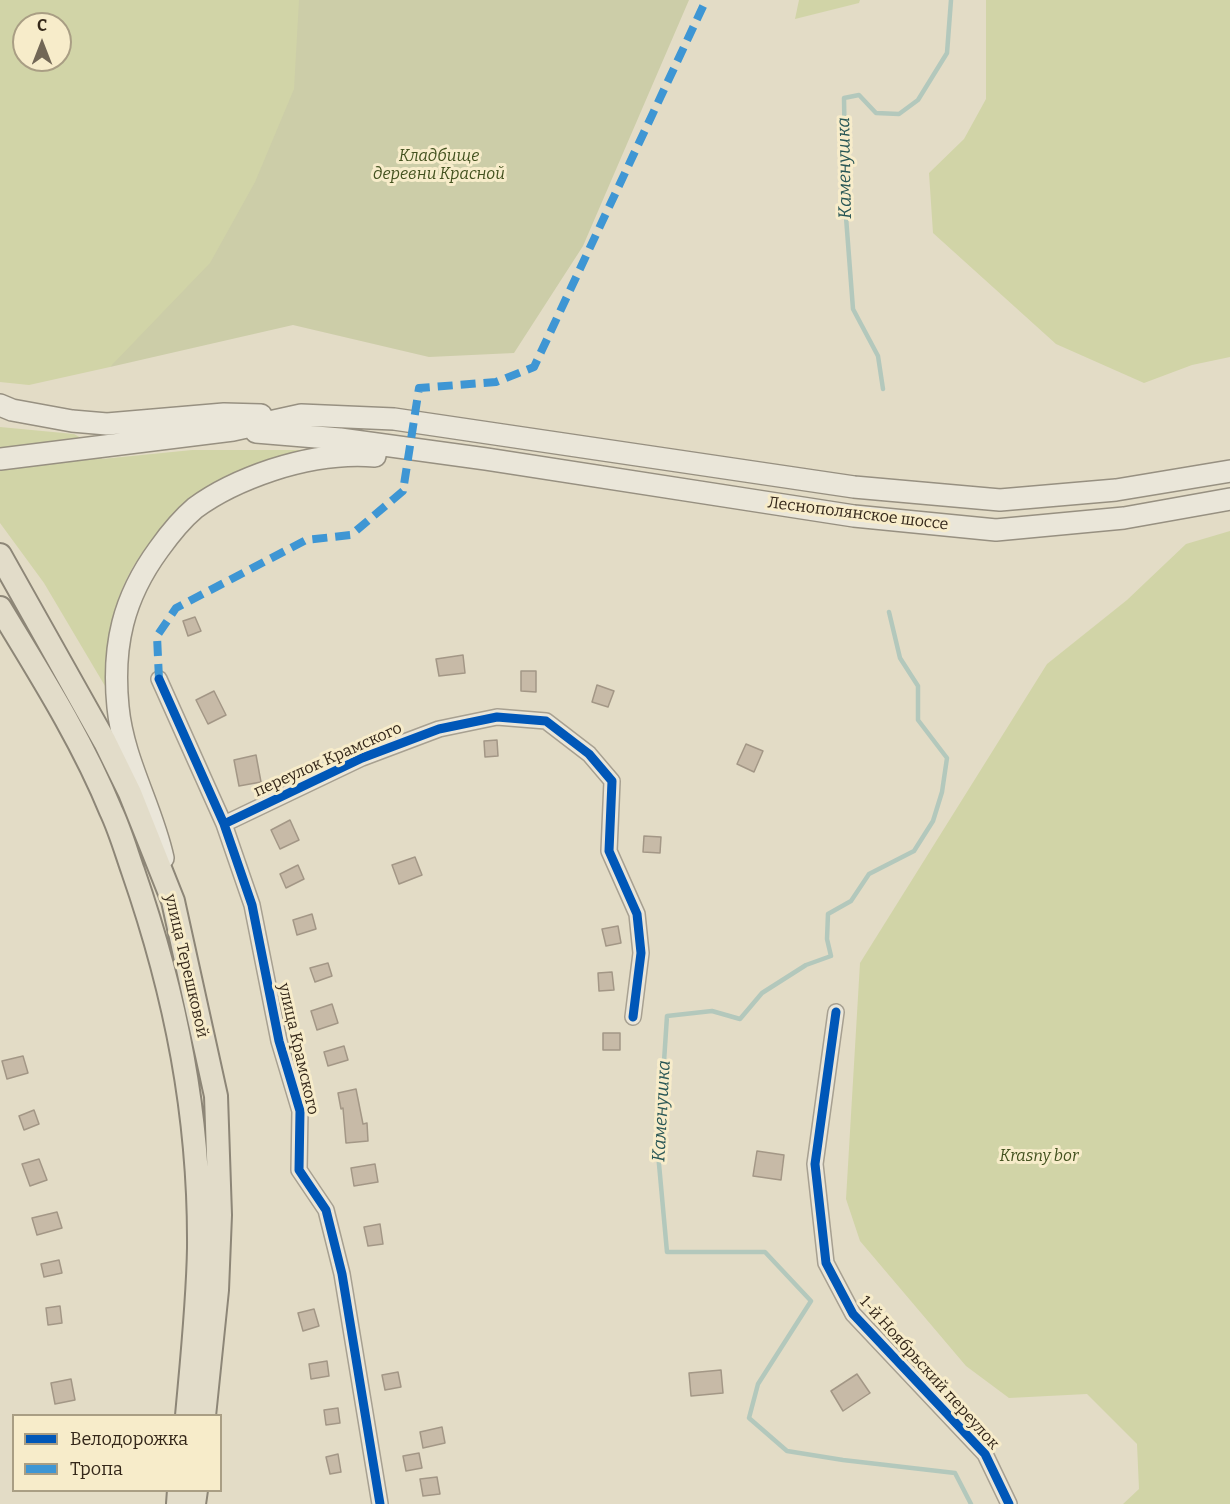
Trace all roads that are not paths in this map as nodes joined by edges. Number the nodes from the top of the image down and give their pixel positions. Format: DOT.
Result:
graph roads {
  1 [pos="0,405"];
  2 [pos="301,415"];
  3 [pos="233,430"];
  4 [pos="0,459"];
  5 [pos="486,459"];
  6 [pos="1230,471"];
  7 [pos="1230,499"];
  8 [pos="0,555"];
  9 [pos="0,608"];
  10 [pos="159,679"];
  11 [pos="224,824"];
  12 [pos="173,901"];
  13 [pos="836,1012"];
  14 [pos="633,1017"];
  15 [pos="187,1414"];
  16 [pos="204,1414"];
  17 [pos="380,1504"];
  18 [pos="1009,1504"];
  1 -- 2 [label="main road"];
  2 -- 3 [label="main road"];
  2 -- 6 [label="main road, Леснополянское шоссе"];
  3 -- 4 [label="main road"];
  3 -- 5 [label="main road"];
  5 -- 7 [label="main road, Леснополянское шоссе"];
  5 -- 12 [label="main road"];
  8 -- 12 [label="main road, улица Терешковой"];
  9 -- 15 [label="main road, улица Терешковой"];
  10 -- 11 [label="street, улица Крамского"];
  11 -- 14 [label="street, переулок Крамского"];
  11 -- 17 [label="street, улица Крамского"];
  12 -- 16 [label="main road, улица Терешковой"];
  13 -- 18 [label="street, 1-й Ноябрьский переулок"];
}
